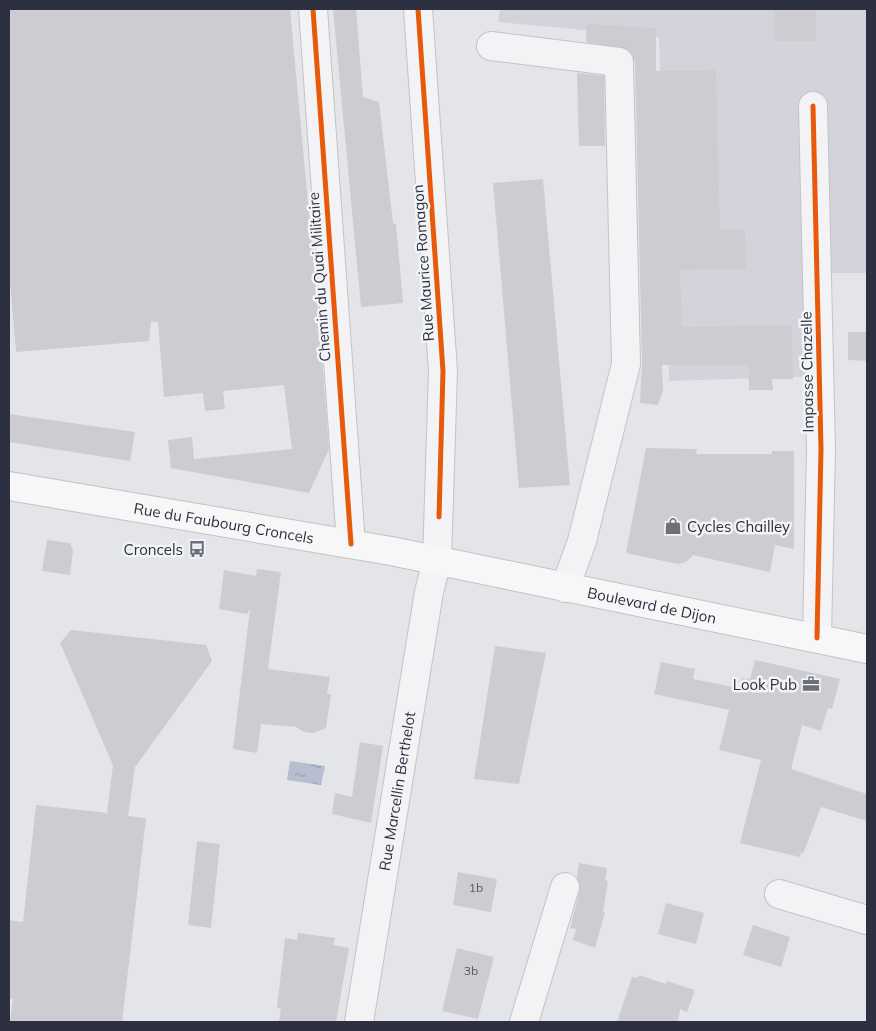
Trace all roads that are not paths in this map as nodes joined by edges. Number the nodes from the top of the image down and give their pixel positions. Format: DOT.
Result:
graph roads {
  1 [pos="313,9"];
  2 [pos="418,9"];
  3 [pos="492,46"];
  4 [pos="813,106"];
  5 [pos="9,486"];
  6 [pos="350,544"];
  7 [pos="437,561"];
  8 [pos="565,588"];
  9 [pos="817,638"];
  10 [pos="867,649"];
  11 [pos="565,888"];
  12 [pos="779,894"];
  13 [pos="867,920"];
  14 [pos="359,1022"];
  15 [pos="524,1022"];
  1 -- 6 [label="street, Chemin du Quai Militaire"];
  2 -- 7 [label="street, Rue Maurice Romagon"];
  3 -- 8 [label="street"];
  4 -- 9 [label="street, Impasse Chazelle"];
  5 -- 6 [label="main road, Rue du Faubourg Croncels"];
  6 -- 7 [label="main road, Rue du Faubourg Croncels"];
  7 -- 8 [label="main road, Boulevard de Dijon"];
  7 -- 14 [label="street, Rue Marcellin Berthelot"];
  8 -- 9 [label="main road, Boulevard de Dijon"];
  9 -- 10 [label="main road, Boulevard de Dijon"];
  11 -- 15 [label="street"];
  12 -- 13 [label="street"];
}
